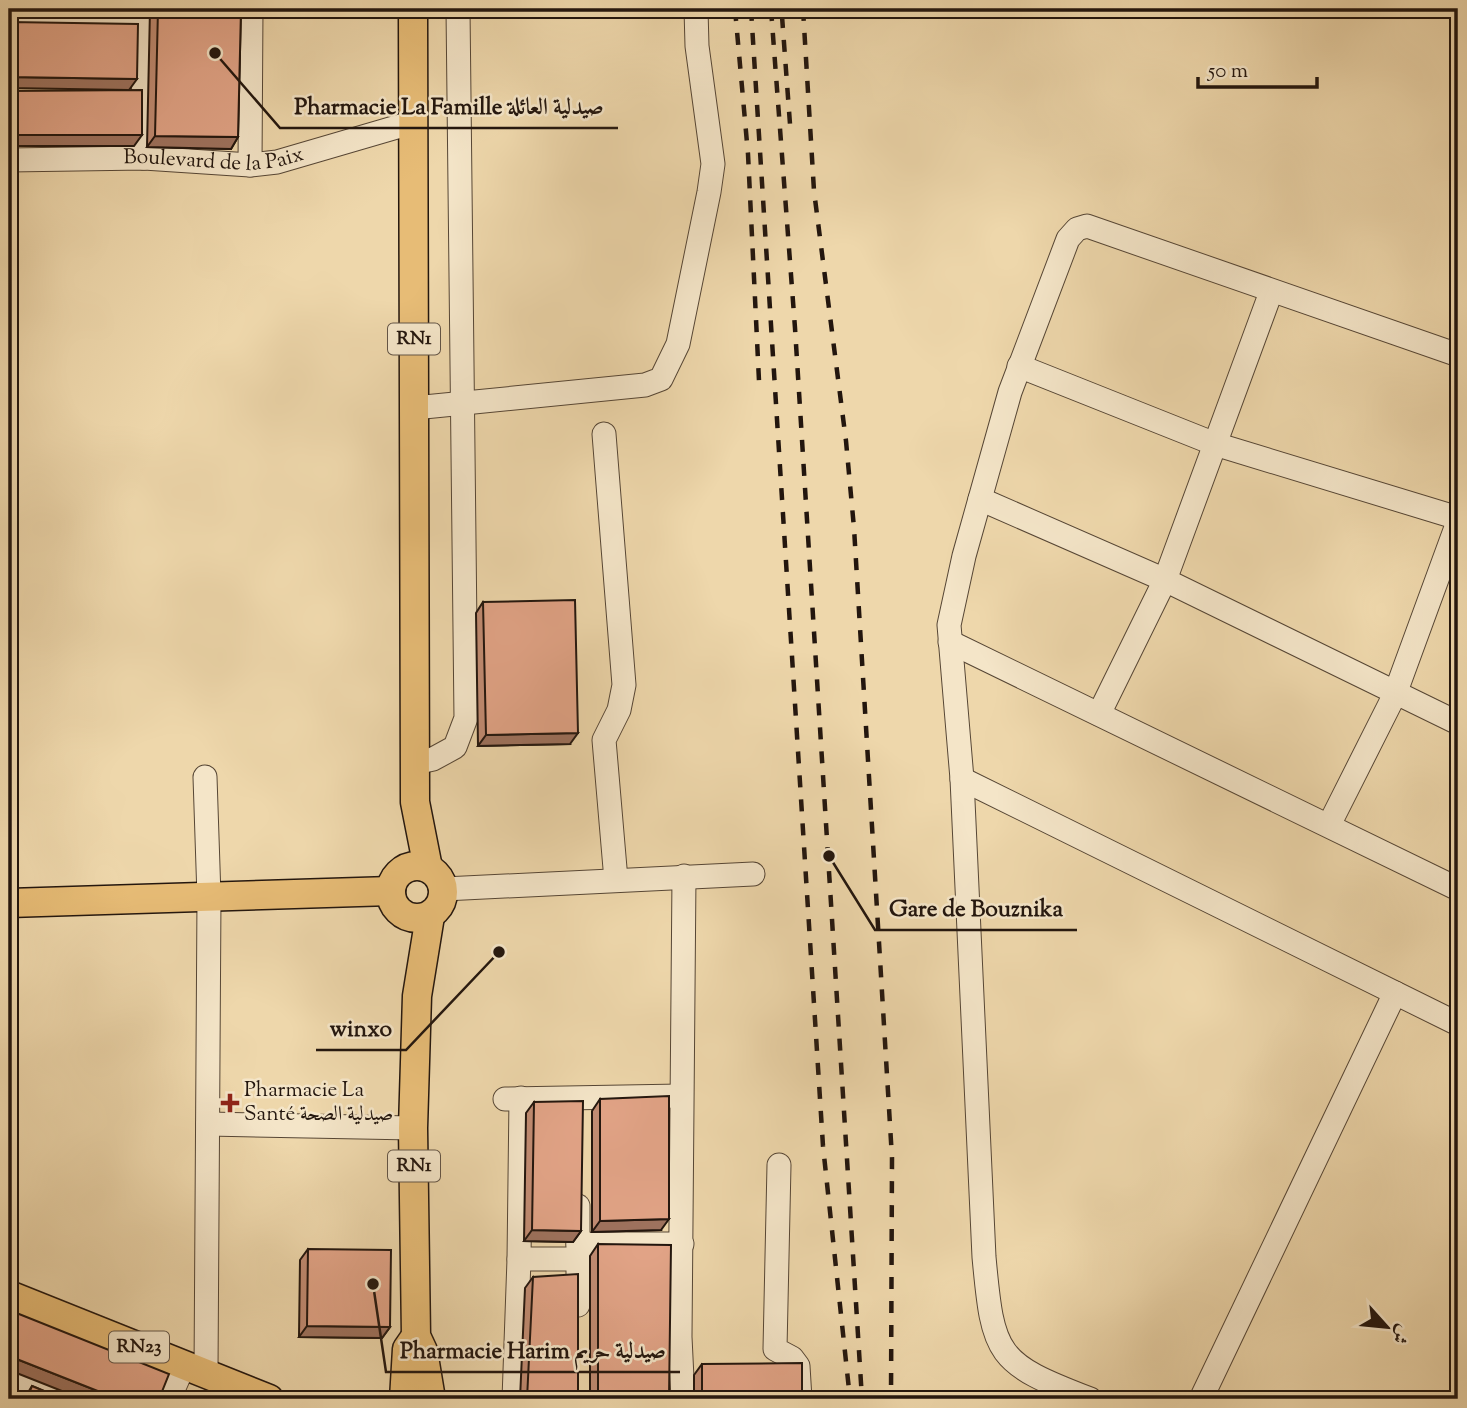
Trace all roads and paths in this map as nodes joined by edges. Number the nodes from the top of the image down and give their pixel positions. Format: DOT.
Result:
graph roads {
  1 [pos="251,9"];
  2 [pos="413,9"];
  3 [pos="458,9"];
  4 [pos="696,9"];
  5 [pos="74,14"];
  6 [pos="143,15"];
  7 [pos="9,21"];
  8 [pos="116,96"];
  9 [pos="143,97"];
  10 [pos="414,121"];
  11 [pos="144,158"];
  12 [pos="9,160"];
  13 [pos="250,164"];
  14 [pos="1271,292"];
  15 [pos="1458,355"];
  16 [pos="1019,366"];
  17 [pos="461,403"];
  18 [pos="414,408"];
  19 [pos="604,434"];
  20 [pos="1215,443"];
  21 [pos="979,499"];
  22 [pos="1458,520"];
  23 [pos="1165,580"];
  24 [pos="950,642"];
  25 [pos="1395,694"];
  26 [pos="1099,714"];
  27 [pos="1458,723"];
  28 [pos="415,763"];
  29 [pos="205,778"];
  30 [pos="962,779"];
  31 [pos="1329,825"];
  32 [pos="753,874"];
  33 [pos="684,876"];
  34 [pos="616,880"];
  35 [pos="1458,889"];
  36 [pos="416,892"];
  37 [pos="209,897"];
  38 [pos="9,903"];
  39 [pos="1395,993"];
  40 [pos="1458,1024"];
  41 [pos="681,1096"];
  42 [pos="578,1097"];
  43 [pos="208,1124"];
  44 [pos="578,1124"];
  45 [pos="413,1128"];
  46 [pos="779,1165"];
  47 [pos="578,1178"];
  48 [pos="682,1244"];
  49 [pos="578,1252"];
  50 [pos="519,1259"];
  51 [pos="9,1295"];
  52 [pos="577,1329"];
  53 [pos="416,1336"];
  54 [pos="796,1362"];
  55 [pos="758,1364"];
  56 [pos="707,1367"];
  57 [pos="195,1368"];
  58 [pos="682,1369"];
  59 [pos="13,1387"];
  60 [pos="262,1398"];
  61 [pos="62,1399"];
  62 [pos="169,1399"];
  63 [pos="404,1399"];
  64 [pos="431,1399"];
  65 [pos="513,1399"];
  66 [pos="683,1399"];
  67 [pos="800,1399"];
  68 [pos="1090,1399"];
  69 [pos="1200,1399"];
  1 -- 13 [label="street"];
  2 -- 10 [label="main road, RN1"];
  3 -- 17 [label="street"];
  4 -- 17 [label="street"];
  5 -- 6 [label="street"];
  5 -- 7 [label="street"];
  6 -- 9 [label="street"];
  8 -- 9 [label="street"];
  9 -- 11 [label="street"];
  10 -- 13 [label="street, Boulevard de la Paix"];
  10 -- 18 [label="main road, RN1"];
  11 -- 12 [label="street, Boulevard de la Paix"];
  11 -- 13 [label="street, Boulevard de la Paix"];
  14 -- 15 [label="street"];
  14 -- 16 [label="street"];
  14 -- 20 [label="street"];
  16 -- 20 [label="street"];
  16 -- 21 [label="street"];
  17 -- 18 [label="street"];
  17 -- 28 [label="street"];
  18 -- 28 [label="main road, RN1"];
  19 -- 34 [label="street"];
  20 -- 22 [label="street"];
  20 -- 23 [label="street"];
  21 -- 23 [label="street"];
  21 -- 24 [label="street"];
  22 -- 25 [label="street"];
  23 -- 25 [label="street"];
  23 -- 26 [label="street"];
  24 -- 26 [label="street"];
  24 -- 30 [label="street"];
  25 -- 27 [label="street"];
  25 -- 31 [label="street"];
  26 -- 31 [label="street"];
  28 -- 36 [label="main road, RN1"];
  29 -- 37 [label="street"];
  30 -- 39 [label="street"];
  30 -- 68 [label="street"];
  31 -- 35 [label="street"];
  32 -- 33 [label="street"];
  33 -- 34 [label="street"];
  33 -- 41 [label="street"];
  34 -- 36 [label="street"];
  36 -- 37 [label="main road"];
  36 -- 45 [label="main road, RN1"];
  37 -- 38 [label="main road"];
  37 -- 43 [label="street"];
  39 -- 40 [label="street"];
  39 -- 69 [label="street"];
  41 -- 42 [label="street"];
  41 -- 48 [label="street"];
  42 -- 44 [label="street"];
  42 -- 50 [label="street"];
  43 -- 45 [label="street"];
  43 -- 57 [label="street"];
  45 -- 53 [label="main road, RN1"];
  46 -- 54 [label="street"];
  47 -- 49 [label="street"];
  48 -- 49 [label="street"];
  48 -- 58 [label="street"];
  49 -- 50 [label="street"];
  49 -- 52 [label="street"];
  50 -- 65 [label="street"];
  51 -- 57 [label="main road, RN23"];
  53 -- 63 [label="main road, RN1"];
  53 -- 64 [label="main road, RN1"];
  54 -- 55 [label="street"];
  54 -- 67 [label="street"];
  56 -- 58 [label="street"];
  57 -- 60 [label="main road, RN23"];
  57 -- 62 [label="street"];
  58 -- 66 [label="street"];
  59 -- 61 [label="street"];
}
